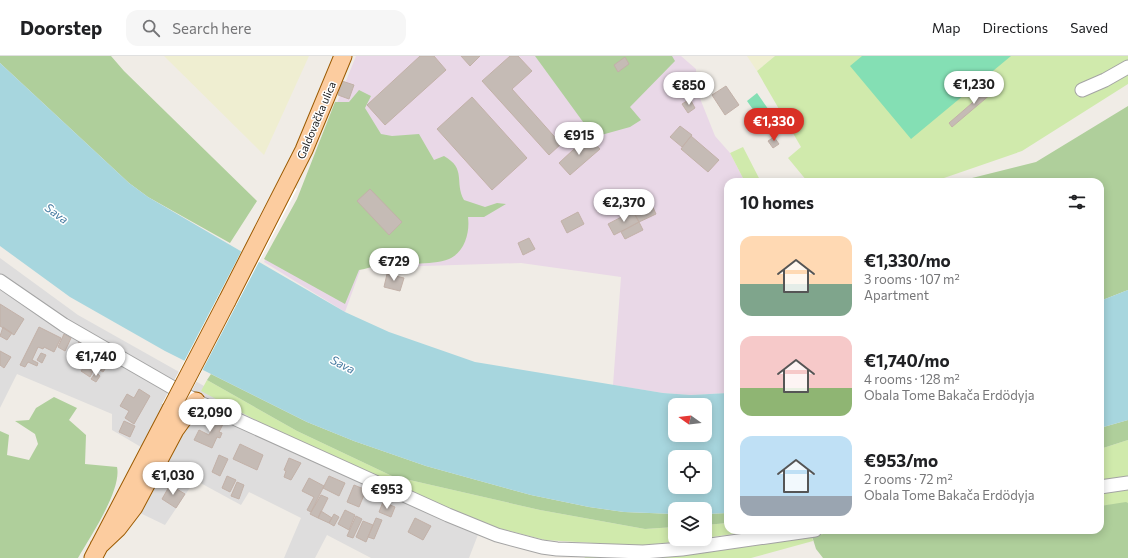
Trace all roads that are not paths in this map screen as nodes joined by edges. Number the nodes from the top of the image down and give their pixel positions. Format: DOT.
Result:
graph roads {
  1 [pos="342,56"];
  2 [pos="1128,67"];
  3 [pos="1082,90"];
  4 [pos="0,281"];
  5 [pos="196,401"];
  6 [pos="1128,483"];
  7 [pos="1104,486"];
  8 [pos="786,534"];
  9 [pos="96,552"];
  1 -- 9 [label="main road, Galdovačka ulica, bridge"];
  2 -- 3 [label="street"];
  4 -- 5 [label="street"];
  5 -- 8 [label="street"];
  5 -- 9 [label="main road"];
  6 -- 7 [label="street"];
}
